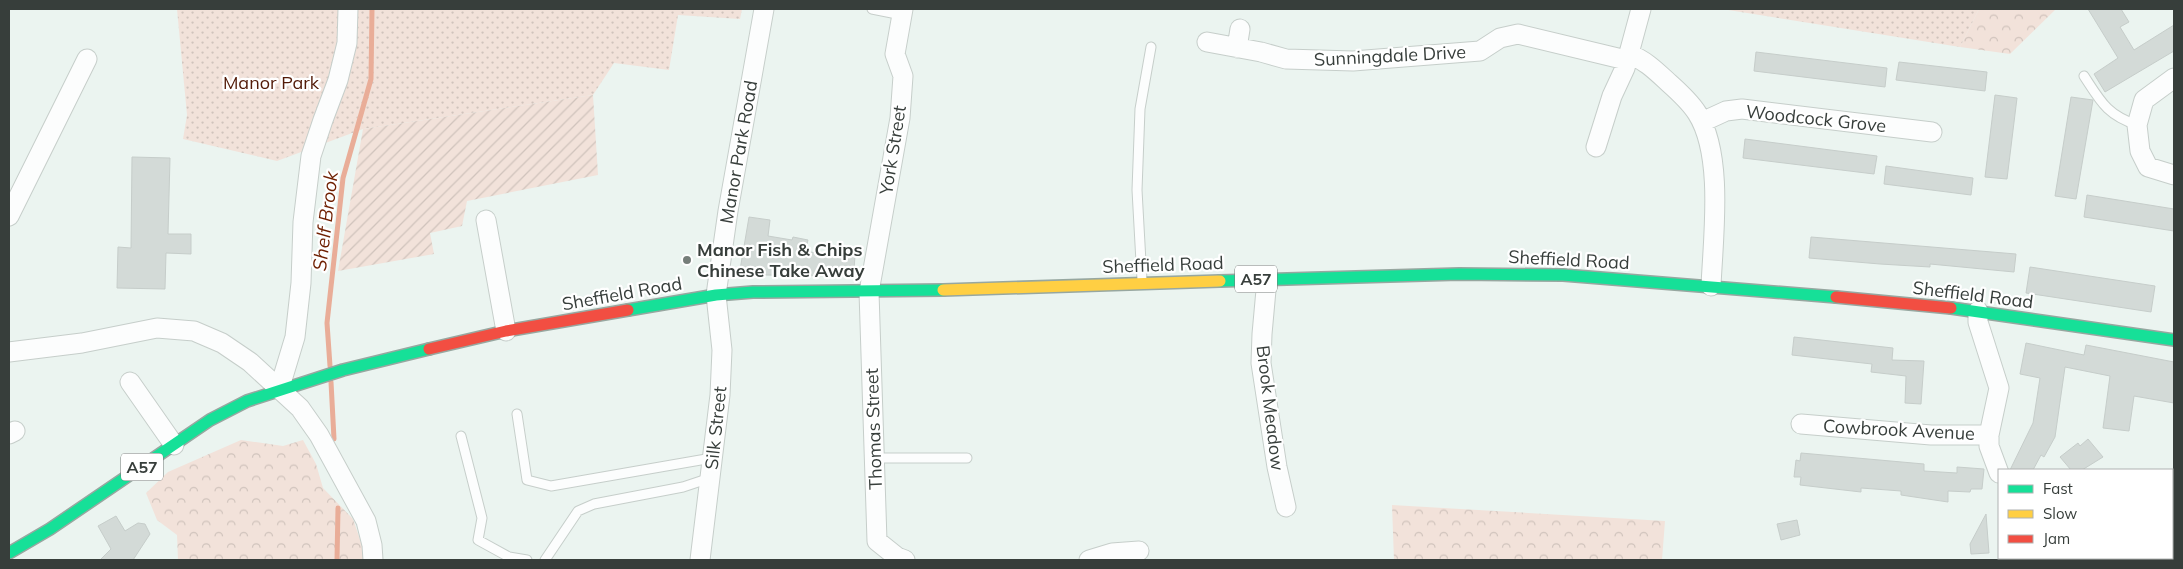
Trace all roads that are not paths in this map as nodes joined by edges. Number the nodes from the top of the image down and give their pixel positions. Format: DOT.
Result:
graph roads {
  1 [pos="348,9"];
  2 [pos="764,9"];
  3 [pos="872,9"];
  4 [pos="1642,9"];
  5 [pos="903,12"];
  6 [pos="1240,28"];
  7 [pos="1207,42"];
  8 [pos="1151,47"];
  9 [pos="1237,48"];
  10 [pos="1628,57"];
  11 [pos="87,59"];
  12 [pos="2084,76"];
  13 [pos="2174,78"];
  14 [pos="1702,122"];
  15 [pos="2137,125"];
  16 [pos="1932,132"];
  17 [pos="1596,147"];
  18 [pos="2174,175"];
  19 [pos="9,216"];
  20 [pos="486,220"];
  21 [pos="1267,279"];
  22 [pos="1142,283"];
  23 [pos="1711,286"];
  24 [pos="869,292"];
  25 [pos="716,295"];
  26 [pos="1978,311"];
  27 [pos="506,331"];
  28 [pos="2174,340"];
  29 [pos="9,352"];
  30 [pos="130,382"];
  31 [pos="279,390"];
  32 [pos="517,414"];
  33 [pos="1801,424"];
  34 [pos="1989,435"];
  35 [pos="461,436"];
  36 [pos="174,445"];
  37 [pos="712,458"];
  38 [pos="876,458"];
  39 [pos="967,458"];
  40 [pos="1998,470"];
  41 [pos="710,478"];
  42 [pos="1286,507"];
  43 [pos="1139,551"];
  44 [pos="9,553"];
  45 [pos="901,558"];
  46 [pos="373,560"];
  47 [pos="528,560"];
  48 [pos="545,560"];
  49 [pos="700,560"];
  50 [pos="1089,560"];
  1 -- 31 [label="street"];
  2 -- 25 [label="street, Manor Park Road"];
  3 -- 5 [label="lane"];
  4 -- 10 [label="street"];
  5 -- 24 [label="street, York Street"];
  6 -- 9 [label="street"];
  7 -- 9 [label="street, Sunningdale Drive"];
  8 -- 22 [label="lane"];
  9 -- 10 [label="street, Sunningdale Drive"];
  10 -- 14 [label="street"];
  10 -- 17 [label="street"];
  11 -- 19 [label="street"];
  12 -- 15 [label="lane"];
  13 -- 15 [label="street"];
  14 -- 16 [label="street, Woodcock Grove"];
  14 -- 23 [label="street"];
  15 -- 18 [label="street"];
  20 -- 27 [label="street"];
  21 -- 22 [label="main road, Sheffield Road / A57"];
  21 -- 23 [label="main road, Sheffield Road / A57"];
  21 -- 42 [label="street, Brook Meadow"];
  22 -- 24 [label="main road, Sheffield Road / A57"];
  23 -- 26 [label="main road, Sheffield Road / A57"];
  24 -- 25 [label="main road, Sheffield Road / A57"];
  24 -- 38 [label="street, Thomas Street"];
  25 -- 27 [label="main road, Sheffield Road / A57"];
  25 -- 37 [label="street, Silk Street"];
  26 -- 28 [label="main road, Sheffield Road / A57"];
  26 -- 34 [label="street, Cowbrook Avenue"];
  27 -- 31 [label="main road, Sheffield Road / A57"];
  29 -- 31 [label="street"];
  30 -- 36 [label="street"];
  31 -- 36 [label="main road, A57"];
  31 -- 46 [label="street"];
  32 -- 37 [label="lane"];
  33 -- 34 [label="street, Cowbrook Avenue"];
  34 -- 40 [label="street"];
  35 -- 47 [label="lane"];
  36 -- 44 [label="main road, A57"];
  37 -- 41 [label="street, Silk Street"];
  38 -- 39 [label="lane"];
  38 -- 45 [label="street, Thomas Street"];
  41 -- 48 [label="lane"];
  41 -- 49 [label="street, Silk Street"];
  43 -- 50 [label="street"];
}
